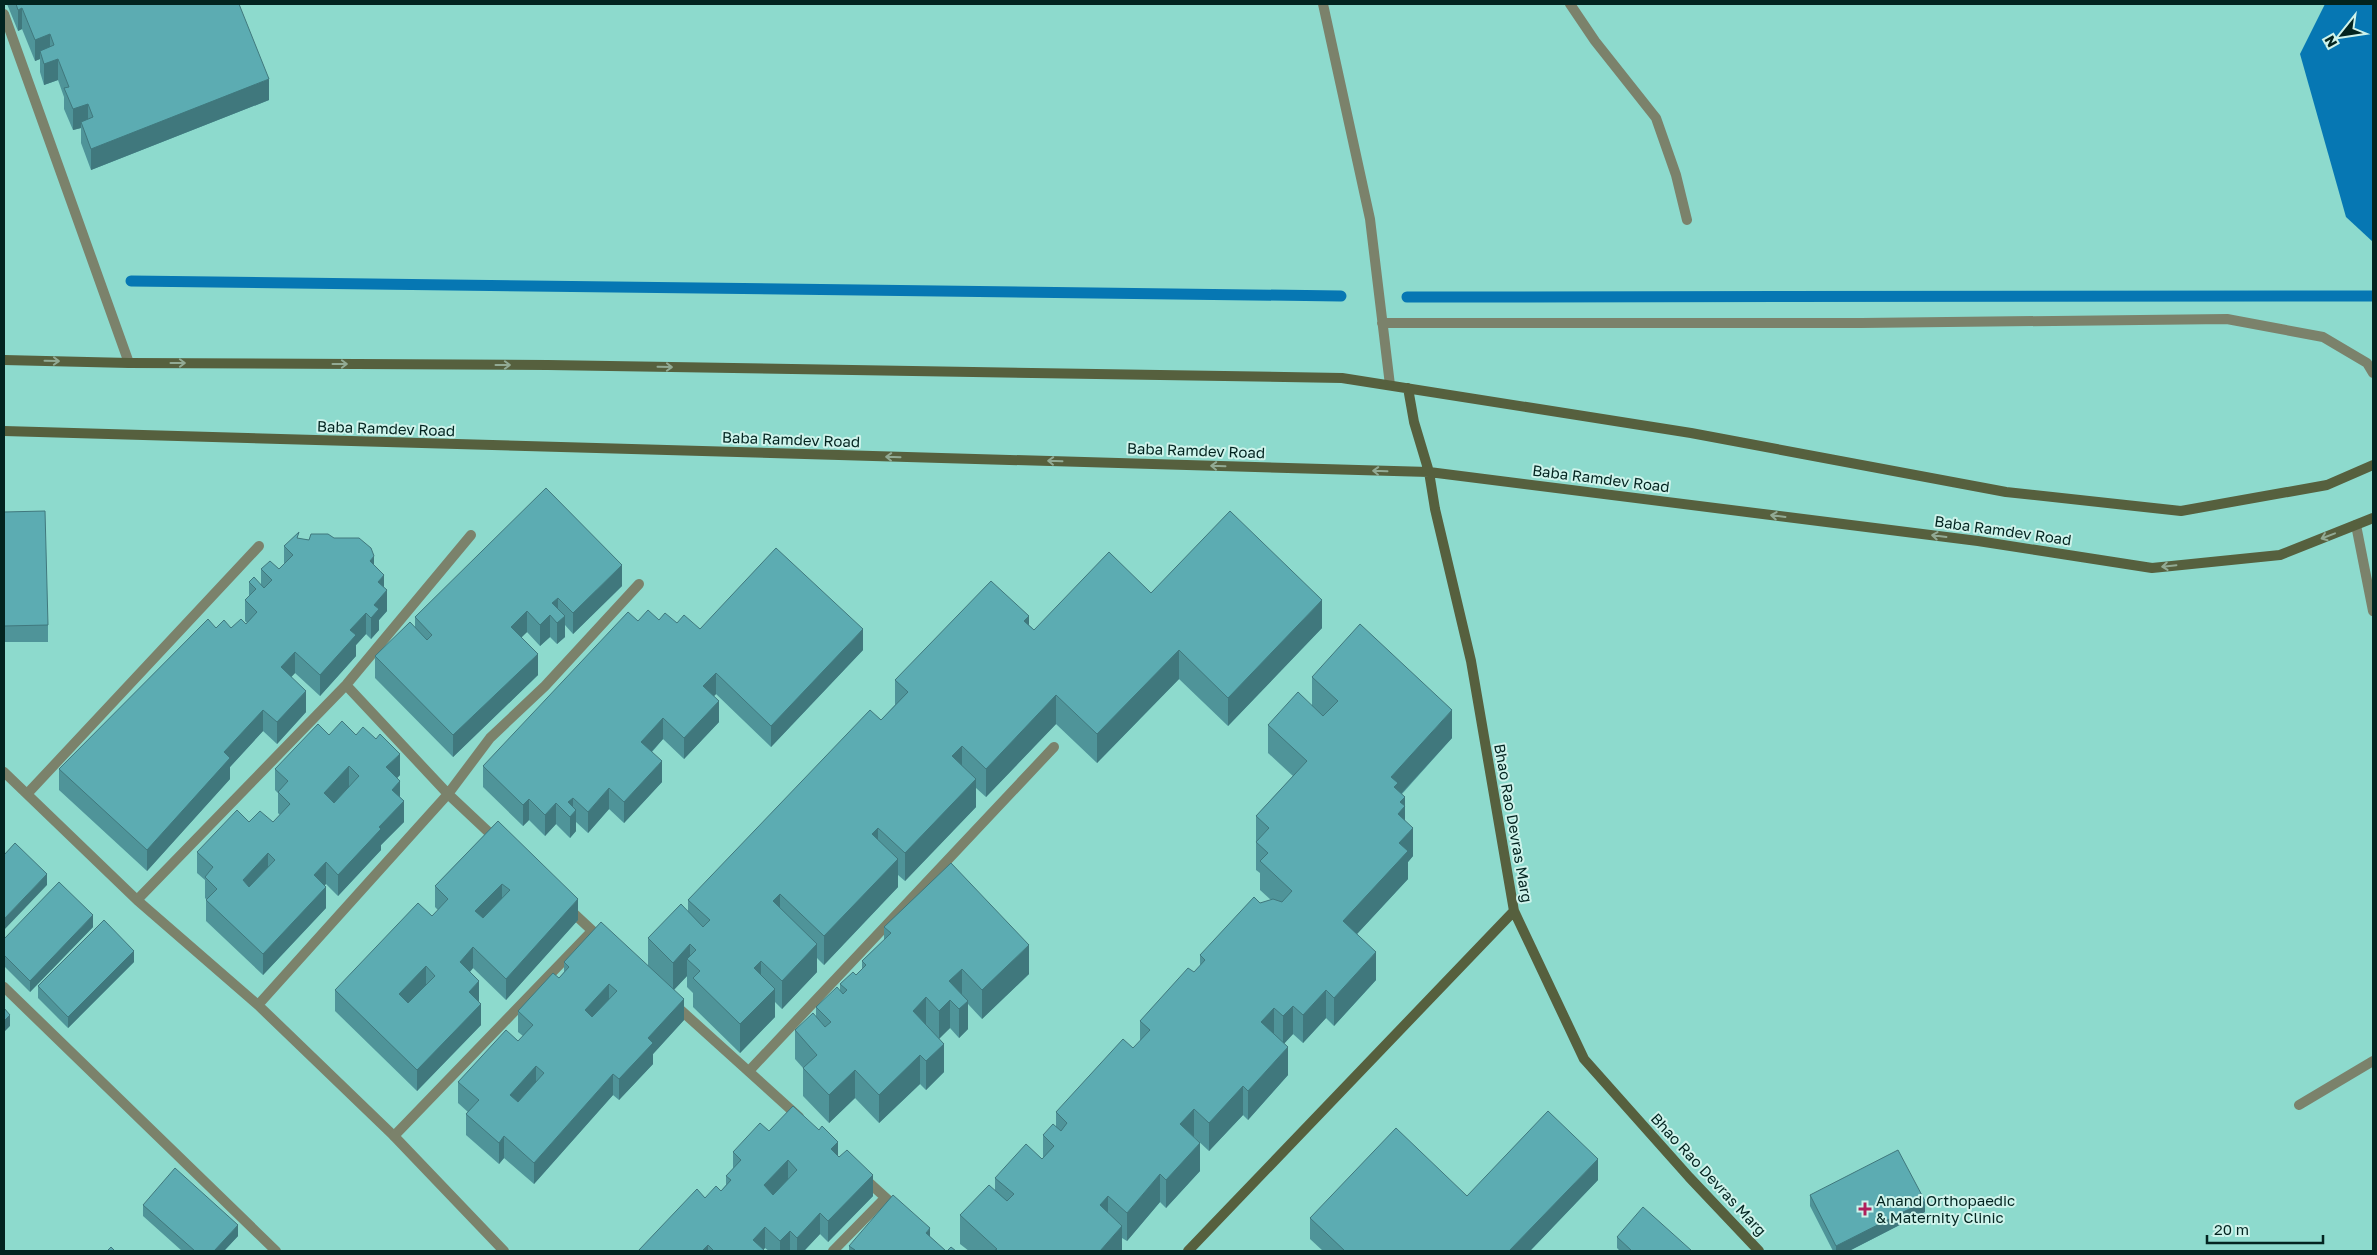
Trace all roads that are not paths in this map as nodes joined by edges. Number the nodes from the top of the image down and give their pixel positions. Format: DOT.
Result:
graph roads {
  1 [pos="1323,4"];
  2 [pos="1570,4"];
  3 [pos="4,14"];
  4 [pos="1686,220"];
  5 [pos="1382,323"];
  6 [pos="4,360"];
  7 [pos="129,363"];
  8 [pos="2373,373"];
  9 [pos="1390,385"];
  10 [pos="1408,388"];
  11 [pos="4,430"];
  12 [pos="2373,465"];
  13 [pos="1429,472"];
  14 [pos="2373,518"];
  15 [pos="2356,525"];
  16 [pos="471,535"];
  17 [pos="259,546"];
  18 [pos="639,584"];
  19 [pos="2373,611"];
  20 [pos="346,685"];
  21 [pos="1054,747"];
  22 [pos="4,772"];
  23 [pos="27,794"];
  24 [pos="448,794"];
  25 [pos="506,849"];
  26 [pos="137,900"];
  27 [pos="563,904"];
  28 [pos="1514,912"];
  29 [pos="592,931"];
  30 [pos="606,944"];
  31 [pos="4,987"];
  32 [pos="663,994"];
  33 [pos="258,1005"];
  34 [pos="2373,1062"];
  35 [pos="749,1070"];
  36 [pos="2299,1104"];
  37 [pos="806,1124"];
  38 [pos="394,1136"];
  39 [pos="856,1171"];
  40 [pos="885,1198"];
  41 [pos="907,1218"];
  42 [pos="276,1251"];
  43 [pos="504,1251"];
  44 [pos="833,1251"];
  45 [pos="1188,1251"];
  46 [pos="1759,1251"];
  1 -- 5 [label="street"];
  2 -- 4 [label="street"];
  3 -- 7 [label="street"];
  5 -- 8 [label="street"];
  5 -- 9 [label="street"];
  6 -- 7 [label="street, one-way"];
  7 -- 9 [label="street, one-way"];
  9 -- 10 [label="street"];
  10 -- 12 [label="street"];
  10 -- 13 [label="street, Bhao Rao Devras Marg"];
  13 -- 11 [label="street, Baba Ramdev Road, one-way"];
  15 -- 13 [label="street, Baba Ramdev Road, one-way"];
  13 -- 28 [label="street, Bhao Rao Devras Marg"];
  14 -- 15 [label="street, Baba Ramdev Road"];
  15 -- 19 [label="street"];
  16 -- 20 [label="street"];
  17 -- 23 [label="street"];
  18 -- 24 [label="street"];
  20 -- 24 [label="street"];
  20 -- 26 [label="street"];
  21 -- 35 [label="street"];
  22 -- 23 [label="street"];
  23 -- 26 [label="street"];
  24 -- 25 [label="street"];
  24 -- 33 [label="street"];
  26 -- 33 [label="street"];
  27 -- 29 [label="street"];
  28 -- 45 [label="street"];
  28 -- 46 [label="street, Bhao Rao Devras Marg"];
  29 -- 30 [label="street"];
  29 -- 38 [label="street"];
  31 -- 42 [label="street"];
  32 -- 35 [label="street"];
  33 -- 38 [label="street"];
  34 -- 36 [label="street"];
  35 -- 37 [label="street"];
  38 -- 43 [label="street"];
  39 -- 40 [label="street"];
  40 -- 41 [label="street"];
  40 -- 44 [label="street"];
}
